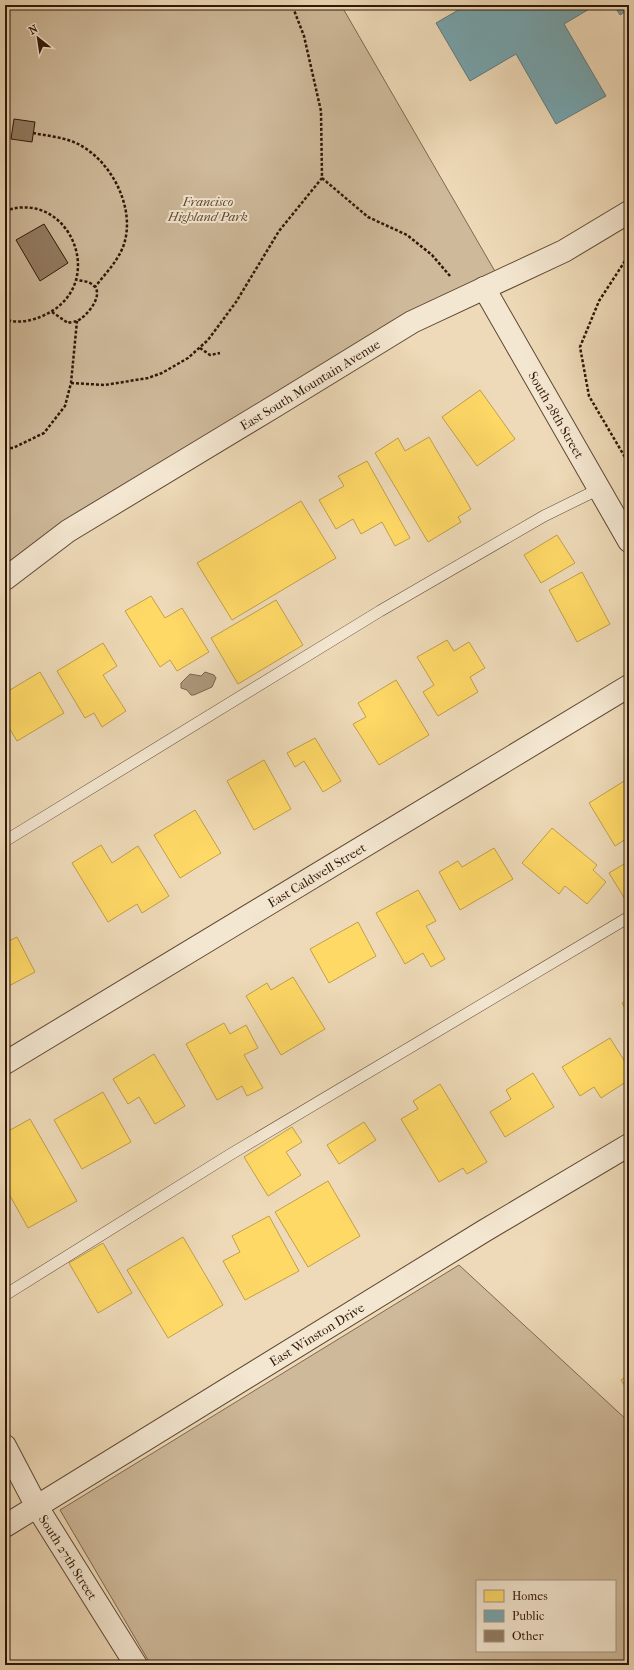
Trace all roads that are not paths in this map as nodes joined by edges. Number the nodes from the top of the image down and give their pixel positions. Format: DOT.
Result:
graph roads {
  1 [pos="629,212"];
  2 [pos="476,292"];
  3 [pos="599,489"];
  4 [pos="629,541"];
  5 [pos="5,580"];
  6 [pos="629,686"];
  7 [pos="5,841"];
  8 [pos="629,917"];
  9 [pos="5,1063"];
  10 [pos="629,1144"];
  11 [pos="5,1295"];
  12 [pos="5,1446"];
  13 [pos="37,1507"];
  14 [pos="5,1526"];
  15 [pos="136,1665"];
  1 -- 2 [label="street, East South Mountain Avenue"];
  2 -- 3 [label="street, South 28th Street"];
  2 -- 5 [label="street, East South Mountain Avenue"];
  3 -- 4 [label="street, South 28th Street"];
  3 -- 7 [label="lane"];
  6 -- 9 [label="street, East Caldwell Street"];
  8 -- 11 [label="lane"];
  10 -- 13 [label="street, East Winston Drive"];
  12 -- 13 [label="street, South 27th Street"];
  13 -- 14 [label="street, East Winston Drive"];
  13 -- 15 [label="street, South 27th Street"];
}
